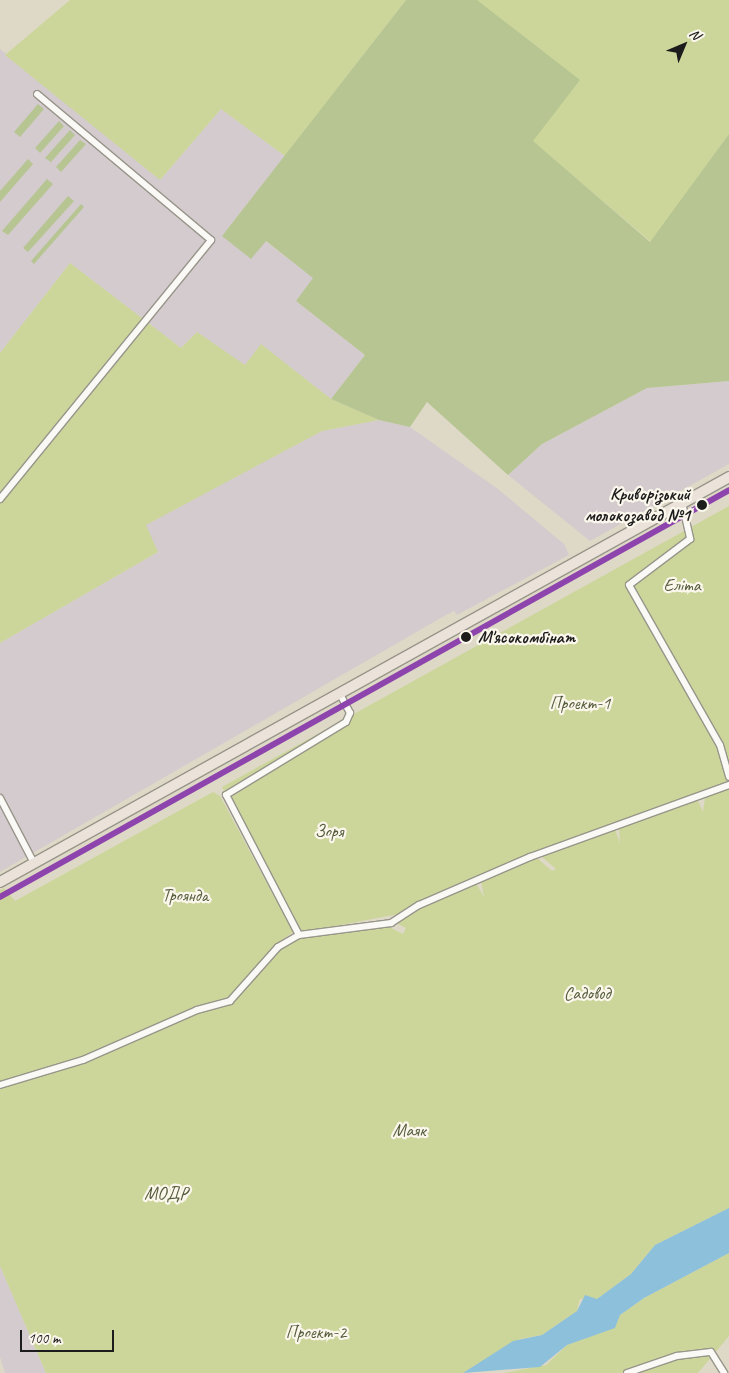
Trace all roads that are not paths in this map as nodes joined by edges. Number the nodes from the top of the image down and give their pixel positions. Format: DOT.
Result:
graph roads {
  1 [pos="37,94"];
  2 [pos="729,477"];
  3 [pos="0,499"];
  4 [pos="682,503"];
  5 [pos="340,694"];
  6 [pos="729,777"];
  7 [pos="729,785"];
  8 [pos="0,798"];
  9 [pos="34,863"];
  10 [pos="0,882"];
  11 [pos="299,935"];
  12 [pos="0,1084"];
  13 [pos="627,1373"];
  14 [pos="724,1373"];
  1 -- 3 [label="street"];
  2 -- 4 [label="main road"];
  4 -- 5 [label="main road"];
  4 -- 6 [label="street"];
  5 -- 9 [label="main road"];
  5 -- 11 [label="street"];
  7 -- 11 [label="street"];
  8 -- 9 [label="street"];
  9 -- 10 [label="main road"];
  11 -- 12 [label="street"];
  13 -- 14 [label="street"];
}
